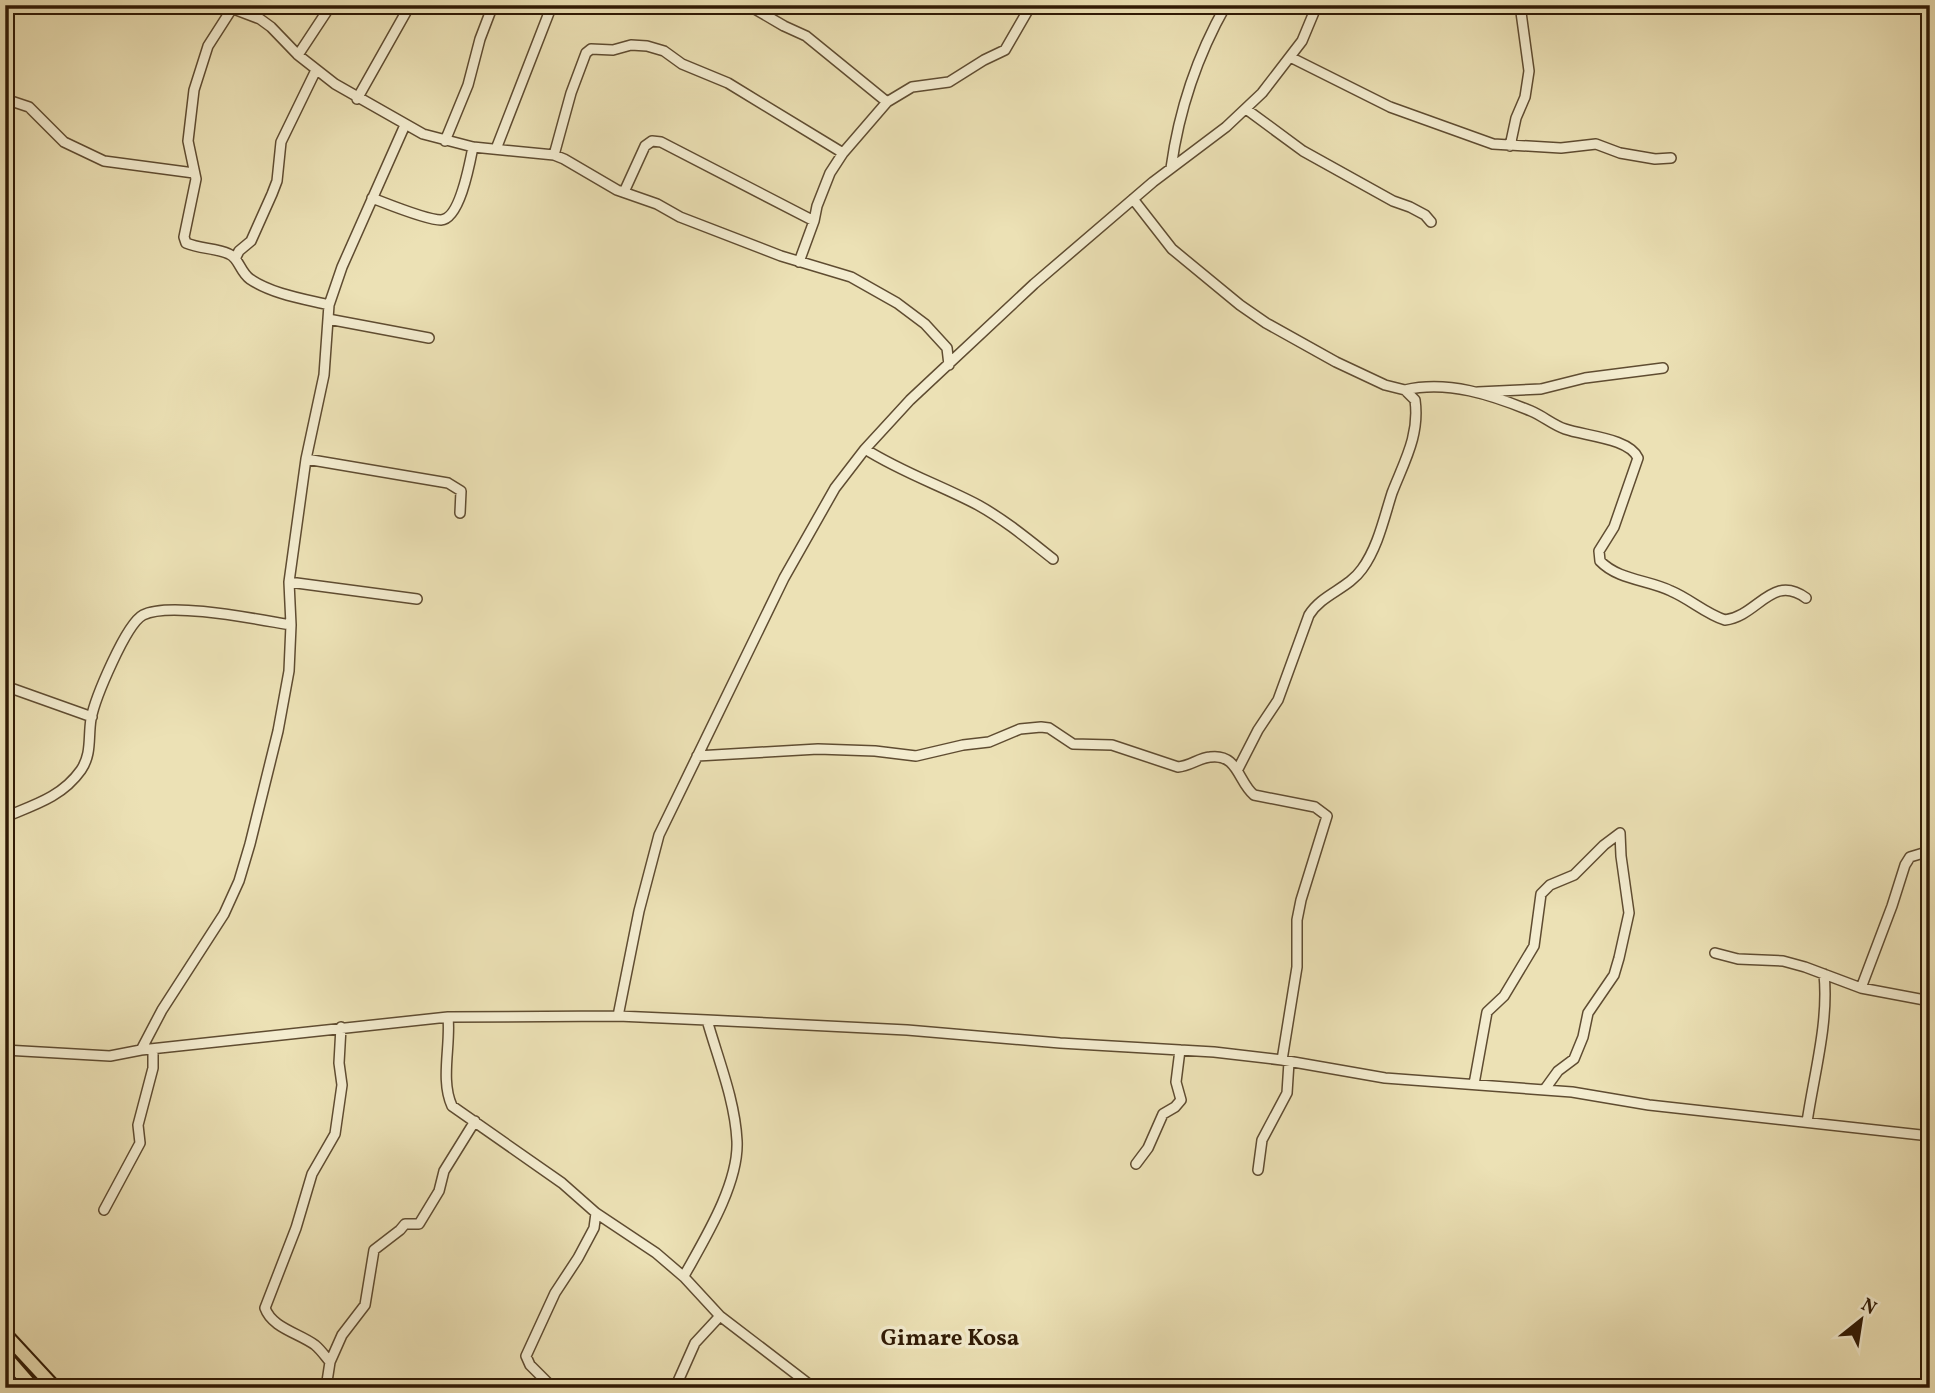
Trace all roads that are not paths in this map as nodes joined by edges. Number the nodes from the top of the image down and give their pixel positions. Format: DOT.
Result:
graph roads {
  1 [pos="331,5"];
  2 [pos="410,5"];
  3 [pos="493,5"];
  4 [pos="552,5"];
  5 [pos="748,5"];
  6 [pos="1031,5"];
  7 [pos="1226,5"];
  8 [pos="1317,5"];
  9 [pos="1520,5"];
  10 [pos="230,7"];
  11 [pos="298,55"];
  12 [pos="1290,57"];
  13 [pos="316,70"];
  14 [pos="5,99"];
  15 [pos="357,99"];
  16 [pos="887,102"];
  17 [pos="1245,109"];
  18 [pos="405,124"];
  19 [pos="445,141"];
  20 [pos="1510,146"];
  21 [pos="473,147"];
  22 [pos="496,149"];
  23 [pos="843,153"];
  24 [pos="554,155"];
  25 [pos="1671,158"];
  26 [pos="1171,168"];
  27 [pos="194,173"];
  28 [pos="624,192"];
  29 [pos="372,198"];
  30 [pos="1133,199"];
  31 [pos="814,221"];
  32 [pos="1431,222"];
  33 [pos="236,257"];
  34 [pos="799,262"];
  35 [pos="329,305"];
  36 [pos="328,319"];
  37 [pos="429,338"];
  38 [pos="947,348"];
  39 [pos="963,352"];
  40 [pos="949,365"];
  41 [pos="1663,368"];
  42 [pos="1405,390"];
  43 [pos="1476,393"];
  44 [pos="865,449"];
  45 [pos="306,459"];
  46 [pos="460,513"];
  47 [pos="1054,559"];
  48 [pos="289,582"];
  49 [pos="1806,598"];
  50 [pos="417,599"];
  51 [pos="291,625"];
  52 [pos="5,686"];
  53 [pos="92,717"];
  54 [pos="697,756"];
  55 [pos="1238,769"];
  56 [pos="5,817"];
  57 [pos="1930,851"];
  58 [pos="1715,953"];
  59 [pos="1824,974"];
  60 [pos="1860,988"];
  61 [pos="1930,1001"];
  62 [pos="618,1016"];
  63 [pos="448,1017"];
  64 [pos="707,1020"];
  65 [pos="341,1027"];
  66 [pos="153,1049"];
  67 [pos="5,1050"];
  68 [pos="141,1050"];
  69 [pos="1180,1050"];
  70 [pos="1286,1061"];
  71 [pos="1474,1084"];
  72 [pos="1545,1089"];
  73 [pos="475,1121"];
  74 [pos="1807,1122"];
  75 [pos="1930,1136"];
  76 [pos="1136,1164"];
  77 [pos="1258,1170"];
  78 [pos="104,1210"];
  79 [pos="596,1213"];
  80 [pos="684,1276"];
  81 [pos="720,1316"];
  82 [pos="5,1334"];
  83 [pos="5,1356"];
  84 [pos="330,1362"];
  85 [pos="33,1388"];
  86 [pos="55,1388"];
  87 [pos="326,1388"];
  88 [pos="553,1388"];
  89 [pos="674,1388"];
  90 [pos="814,1388"];
  1 -- 11 [label="street"];
  2 -- 15 [label="street"];
  3 -- 19 [label="street"];
  4 -- 22 [label="street"];
  5 -- 16 [label="street"];
  6 -- 16 [label="street"];
  7 -- 26 [label="street"];
  8 -- 12 [label="street"];
  9 -- 20 [label="street"];
  10 -- 11 [label="street"];
  10 -- 27 [label="street"];
  11 -- 13 [label="street"];
  12 -- 17 [label="street"];
  12 -- 20 [label="street"];
  13 -- 15 [label="street"];
  13 -- 33 [label="street"];
  14 -- 27 [label="street"];
  15 -- 18 [label="street"];
  16 -- 23 [label="street"];
  17 -- 26 [label="street"];
  17 -- 32 [label="street"];
  18 -- 19 [label="street"];
  18 -- 29 [label="street"];
  19 -- 21 [label="street"];
  20 -- 25 [label="street"];
  21 -- 22 [label="street"];
  21 -- 29 [label="street"];
  22 -- 24 [label="street"];
  23 -- 24 [label="street"];
  23 -- 31 [label="street"];
  24 -- 28 [label="street"];
  26 -- 30 [label="street"];
  27 -- 33 [label="street"];
  28 -- 31 [label="street"];
  28 -- 34 [label="street"];
  29 -- 35 [label="street"];
  30 -- 39 [label="street"];
  30 -- 42 [label="street"];
  31 -- 34 [label="street"];
  33 -- 35 [label="street"];
  34 -- 38 [label="street"];
  35 -- 36 [label="street"];
  36 -- 37 [label="street"];
  36 -- 45 [label="street"];
  38 -- 39 [label="street"];
  38 -- 40 [label="street"];
  39 -- 40 [label="street"];
  40 -- 44 [label="street"];
  41 -- 43 [label="street"];
  42 -- 43 [label="street"];
  42 -- 55 [label="street"];
  43 -- 49 [label="street"];
  44 -- 47 [label="street"];
  44 -- 54 [label="street"];
  45 -- 46 [label="street"];
  45 -- 48 [label="street"];
  48 -- 50 [label="street"];
  48 -- 51 [label="street"];
  51 -- 53 [label="street"];
  51 -- 68 [label="street"];
  52 -- 53 [label="street"];
  53 -- 56 [label="street"];
  54 -- 55 [label="street"];
  54 -- 62 [label="street"];
  55 -- 70 [label="street"];
  57 -- 60 [label="street"];
  58 -- 59 [label="street"];
  59 -- 60 [label="street"];
  59 -- 74 [label="street"];
  60 -- 61 [label="street"];
  62 -- 63 [label="street"];
  62 -- 64 [label="street"];
  63 -- 65 [label="street"];
  63 -- 73 [label="street"];
  64 -- 69 [label="street"];
  64 -- 80 [label="street"];
  65 -- 66 [label="street"];
  65 -- 84 [label="street"];
  66 -- 68 [label="street"];
  66 -- 78 [label="street"];
  67 -- 68 [label="street"];
  69 -- 70 [label="street"];
  69 -- 76 [label="street"];
  70 -- 71 [label="street"];
  70 -- 77 [label="street"];
  71 -- 72 [label="street"];
  71 -- 72 [label="street"];
  72 -- 74 [label="street"];
  73 -- 79 [label="street"];
  73 -- 84 [label="street"];
  74 -- 75 [label="street"];
  79 -- 80 [label="street"];
  79 -- 88 [label="street"];
  80 -- 81 [label="street"];
  81 -- 89 [label="street"];
  81 -- 90 [label="street"];
  82 -- 86 [label="highway"];
  83 -- 85 [label="highway"];
  84 -- 87 [label="street"];
}
